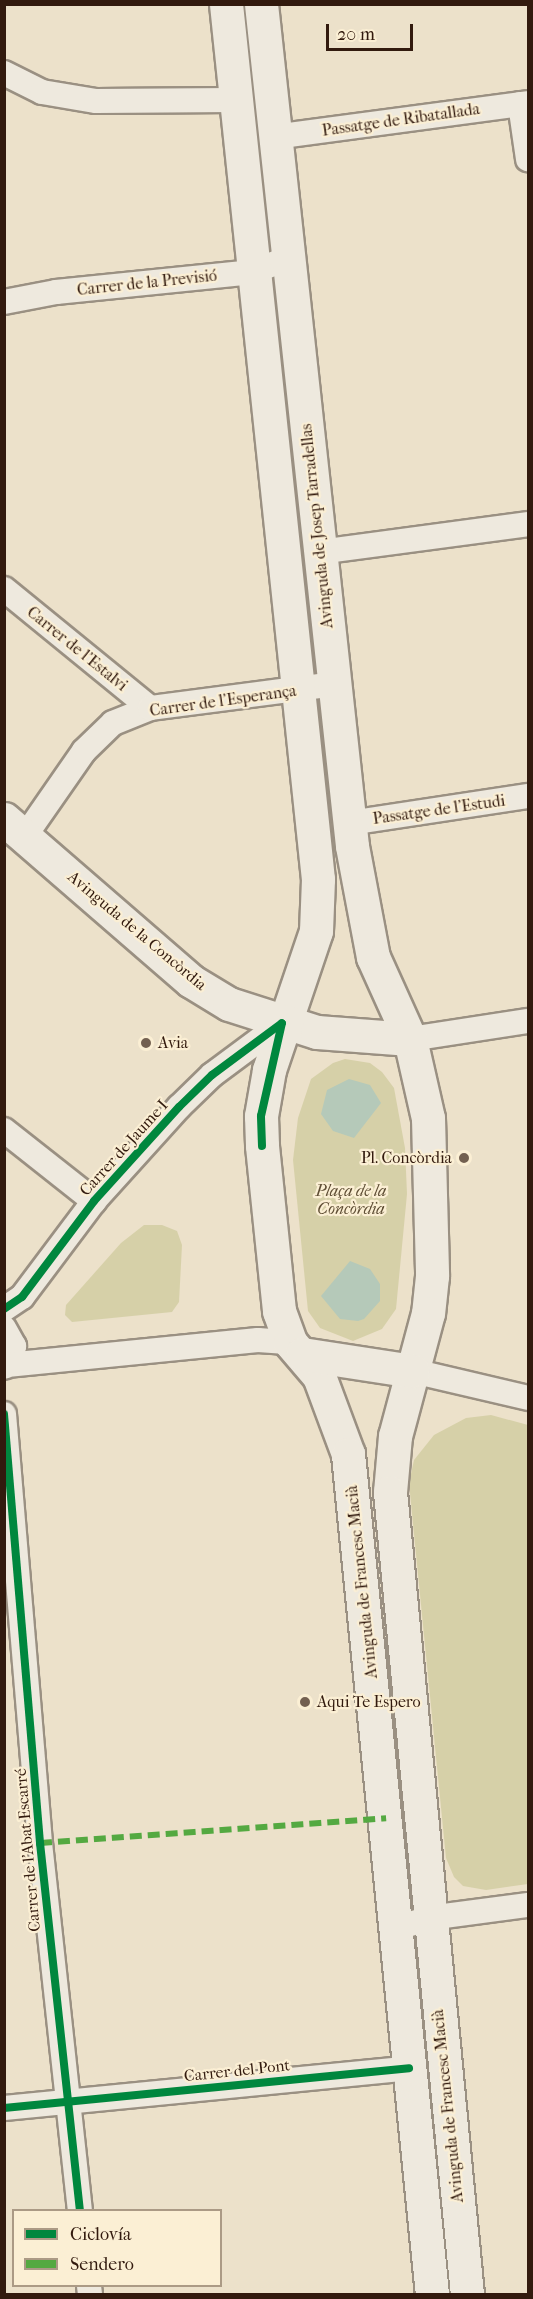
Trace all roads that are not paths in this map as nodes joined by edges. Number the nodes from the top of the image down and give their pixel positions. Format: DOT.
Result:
graph roads {
  1 [pos="226,4"];
  2 [pos="261,4"];
  3 [pos="4,73"];
  4 [pos="234,100"];
  5 [pos="524,104"];
  6 [pos="274,137"];
  7 [pos="528,159"];
  8 [pos="288,258"];
  9 [pos="253,272"];
  10 [pos="4,303"];
  11 [pos="528,524"];
  12 [pos="320,552"];
  13 [pos="4,589"];
  14 [pos="334,684"];
  15 [pos="300,690"];
  16 [pos="150,708"];
  17 [pos="528,796"];
  18 [pos="349,823"];
  19 [pos="15,828"];
  20 [pos="528,1021"];
  21 [pos="282,1023"];
  22 [pos="410,1039"];
  23 [pos="4,1130"];
  24 [pos="94,1201"];
  25 [pos="13,1303"];
  26 [pos="8,1332"];
  27 [pos="296,1348"];
  28 [pos="6,1366"];
  29 [pos="413,1371"];
  30 [pos="528,1398"];
  31 [pos="4,1414"];
  32 [pos="528,1905"];
  33 [pos="429,1918"];
  34 [pos="395,1929"];
  35 [pos="409,2068"];
  36 [pos="67,2102"];
  37 [pos="4,2108"];
  38 [pos="80,2209"];
  39 [pos="432,2295"];
  40 [pos="467,2295"];
  1 -- 4 [label="main road"];
  2 -- 6 [label="main road, Avinguda de Josep Tarradellas"];
  3 -- 4 [label="street"];
  4 -- 9 [label="main road"];
  5 -- 6 [label="street, Passatge de Ribatallada"];
  5 -- 7 [label="street"];
  6 -- 8 [label="main road, Avinguda de Josep Tarradellas"];
  8 -- 9 [label="street, Carrer de la Previsió"];
  8 -- 12 [label="main road, Avinguda de Josep Tarradellas"];
  9 -- 10 [label="street, Carrer de la Previsió"];
  9 -- 15 [label="main road"];
  11 -- 12 [label="street"];
  12 -- 14 [label="main road, Avinguda de Josep Tarradellas"];
  13 -- 16 [label="street, Carrer de l'Estalvi"];
  14 -- 15 [label="street, Carrer de l'Esperança"];
  14 -- 18 [label="main road, Avinguda de Josep Tarradellas"];
  15 -- 16 [label="street, Carrer de l'Esperança"];
  15 -- 21 [label="main road"];
  16 -- 19 [label="street, Carrer de l'Esperança"];
  17 -- 18 [label="street, Passatge de l'Estudi"];
  18 -- 22 [label="main road, Avinguda de Josep Tarradellas"];
  19 -- 21 [label="main road, Avinguda de la Concòrdia"];
  20 -- 22 [label="street"];
  21 -- 22 [label="main road"];
  21 -- 24 [label="street, Carrer de Jaume I"];
  21 -- 27 [label="main road"];
  22 -- 29 [label="main road"];
  23 -- 24 [label="street"];
  24 -- 25 [label="street, Carrer de Jaume I"];
  25 -- 26 [label="street, Carrer de Jaume I"];
  26 -- 28 [label="street, Carrer de Jaume I"];
  27 -- 28 [label="street"];
  27 -- 29 [label="main road"];
  27 -- 34 [label="main road, Avinguda de Francesc Macià"];
  29 -- 30 [label="street"];
  29 -- 33 [label="main road, Avinguda de Francesc Macià"];
  31 -- 36 [label="street, Carrer de l'Abat Escarré"];
  32 -- 33 [label="street"];
  33 -- 34 [label="street"];
  33 -- 40 [label="main road, Avinguda de Francesc Macià"];
  34 -- 35 [label="main road, Avinguda de Francesc Macià"];
  35 -- 36 [label="street, Carrer del Pont"];
  35 -- 39 [label="main road, Avinguda de Francesc Macià"];
  36 -- 37 [label="street, Carrer del Pont"];
  36 -- 38 [label="street, Carrer de l'Abat Escarré"];
}
